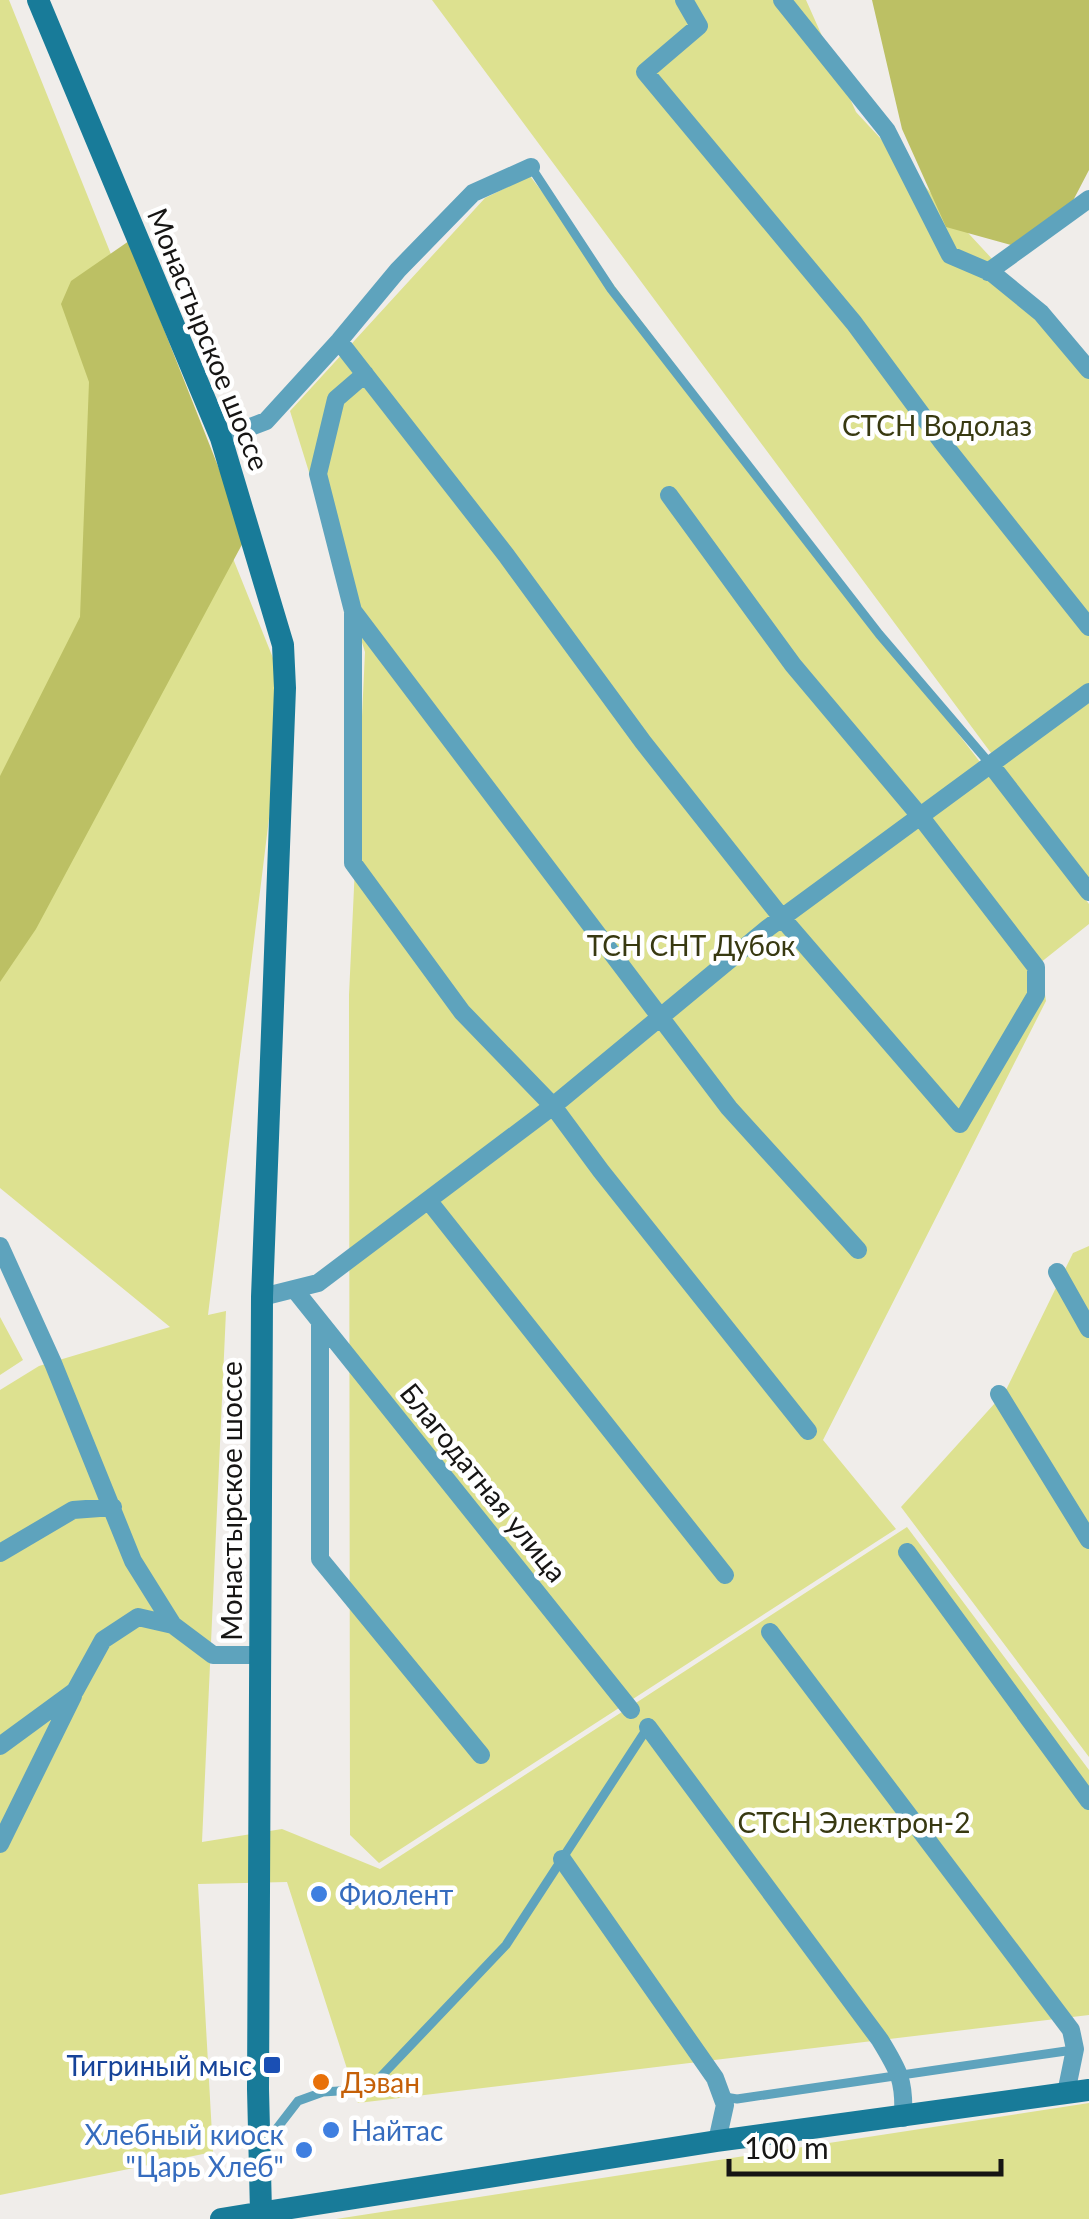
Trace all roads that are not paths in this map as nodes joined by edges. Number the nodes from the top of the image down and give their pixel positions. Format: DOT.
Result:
graph roads {
  1 [pos="38,0"];
  2 [pos="684,0"];
  3 [pos="782,0"];
  4 [pos="531,167"];
  5 [pos="1089,199"];
  6 [pos="988,272"];
  7 [pos="339,341"];
  8 [pos="1089,370"];
  9 [pos="365,374"];
  10 [pos="220,438"];
  11 [pos="669,495"];
  12 [pos="353,611"];
  13 [pos="1089,627"];
  14 [pos="1089,692"];
  15 [pos="991,766"];
  16 [pos="920,816"];
  17 [pos="1089,892"];
  18 [pos="782,918"];
  19 [pos="660,1017"];
  20 [pos="554,1106"];
  21 [pos="428,1200"];
  22 [pos="0,1246"];
  23 [pos="858,1250"];
  24 [pos="1057,1272"];
  25 [pos="294,1289"];
  26 [pos="262,1297"];
  27 [pos="320,1322"];
  28 [pos="1089,1329"];
  29 [pos="1000,1394"];
  30 [pos="808,1431"];
  31 [pos="113,1508"];
  32 [pos="1089,1540"];
  33 [pos="907,1552"];
  34 [pos="0,1553"];
  35 [pos="725,1575"];
  36 [pos="173,1625"];
  37 [pos="770,1632"];
  38 [pos="260,1655"];
  39 [pos="75,1691"];
  40 [pos="632,1710"];
  41 [pos="648,1726"];
  42 [pos="0,1746"];
  43 [pos="480,1755"];
  44 [pos="1089,1801"];
  45 [pos="0,1844"];
  46 [pos="562,1859"];
  47 [pos="1076,2049"];
  48 [pos="901,2074"];
  49 [pos="1077,2092"];
  50 [pos="725,2097"];
  51 [pos="903,2118"];
  52 [pos="717,2141"];
  53 [pos="259,2152"];
  54 [pos="261,2212"];
  55 [pos="314,2212"];
  56 [pos="220,2219"];
  1 -- 10 [label="main road, Монастырское шоссе"];
  2 -- 13 [label="street"];
  3 -- 6 [label="street"];
  4 -- 7 [label="street"];
  4 -- 15 [label="lane"];
  5 -- 6 [label="street"];
  6 -- 8 [label="street"];
  7 -- 9 [label="street"];
  7 -- 10 [label="street"];
  9 -- 12 [label="street"];
  9 -- 18 [label="street"];
  10 -- 26 [label="main road, Монастырское шоссе"];
  11 -- 16 [label="street"];
  12 -- 19 [label="street"];
  12 -- 20 [label="street"];
  14 -- 15 [label="street"];
  15 -- 16 [label="street"];
  15 -- 17 [label="street"];
  16 -- 18 [label="street"];
  16 -- 18 [label="street"];
  18 -- 19 [label="street"];
  19 -- 20 [label="street"];
  19 -- 23 [label="street"];
  20 -- 21 [label="street"];
  20 -- 30 [label="street"];
  21 -- 25 [label="street"];
  21 -- 35 [label="street"];
  22 -- 31 [label="street"];
  24 -- 28 [label="street"];
  25 -- 26 [label="street"];
  25 -- 27 [label="street, Благодатная улица"];
  26 -- 38 [label="main road, Монастырское шоссе"];
  27 -- 40 [label="street, Благодатная улица"];
  27 -- 43 [label="street"];
  29 -- 32 [label="street"];
  31 -- 34 [label="street"];
  31 -- 36 [label="street"];
  33 -- 44 [label="street"];
  36 -- 38 [label="street"];
  36 -- 39 [label="street"];
  37 -- 47 [label="street"];
  38 -- 53 [label="main road, Монастырское шоссе"];
  39 -- 42 [label="street"];
  39 -- 45 [label="street"];
  41 -- 46 [label="lane"];
  41 -- 48 [label="street"];
  46 -- 50 [label="street"];
  46 -- 53 [label="lane"];
  47 -- 48 [label="lane"];
  47 -- 49 [label="street"];
  48 -- 50 [label="lane"];
  48 -- 51 [label="street"];
  49 -- 51 [label="main road"];
  50 -- 52 [label="street"];
  51 -- 52 [label="main road"];
  52 -- 55 [label="main road"];
  53 -- 54 [label="main road, Монастырское шоссе"];
  54 -- 55 [label="main road"];
  54 -- 56 [label="main road"];
}
